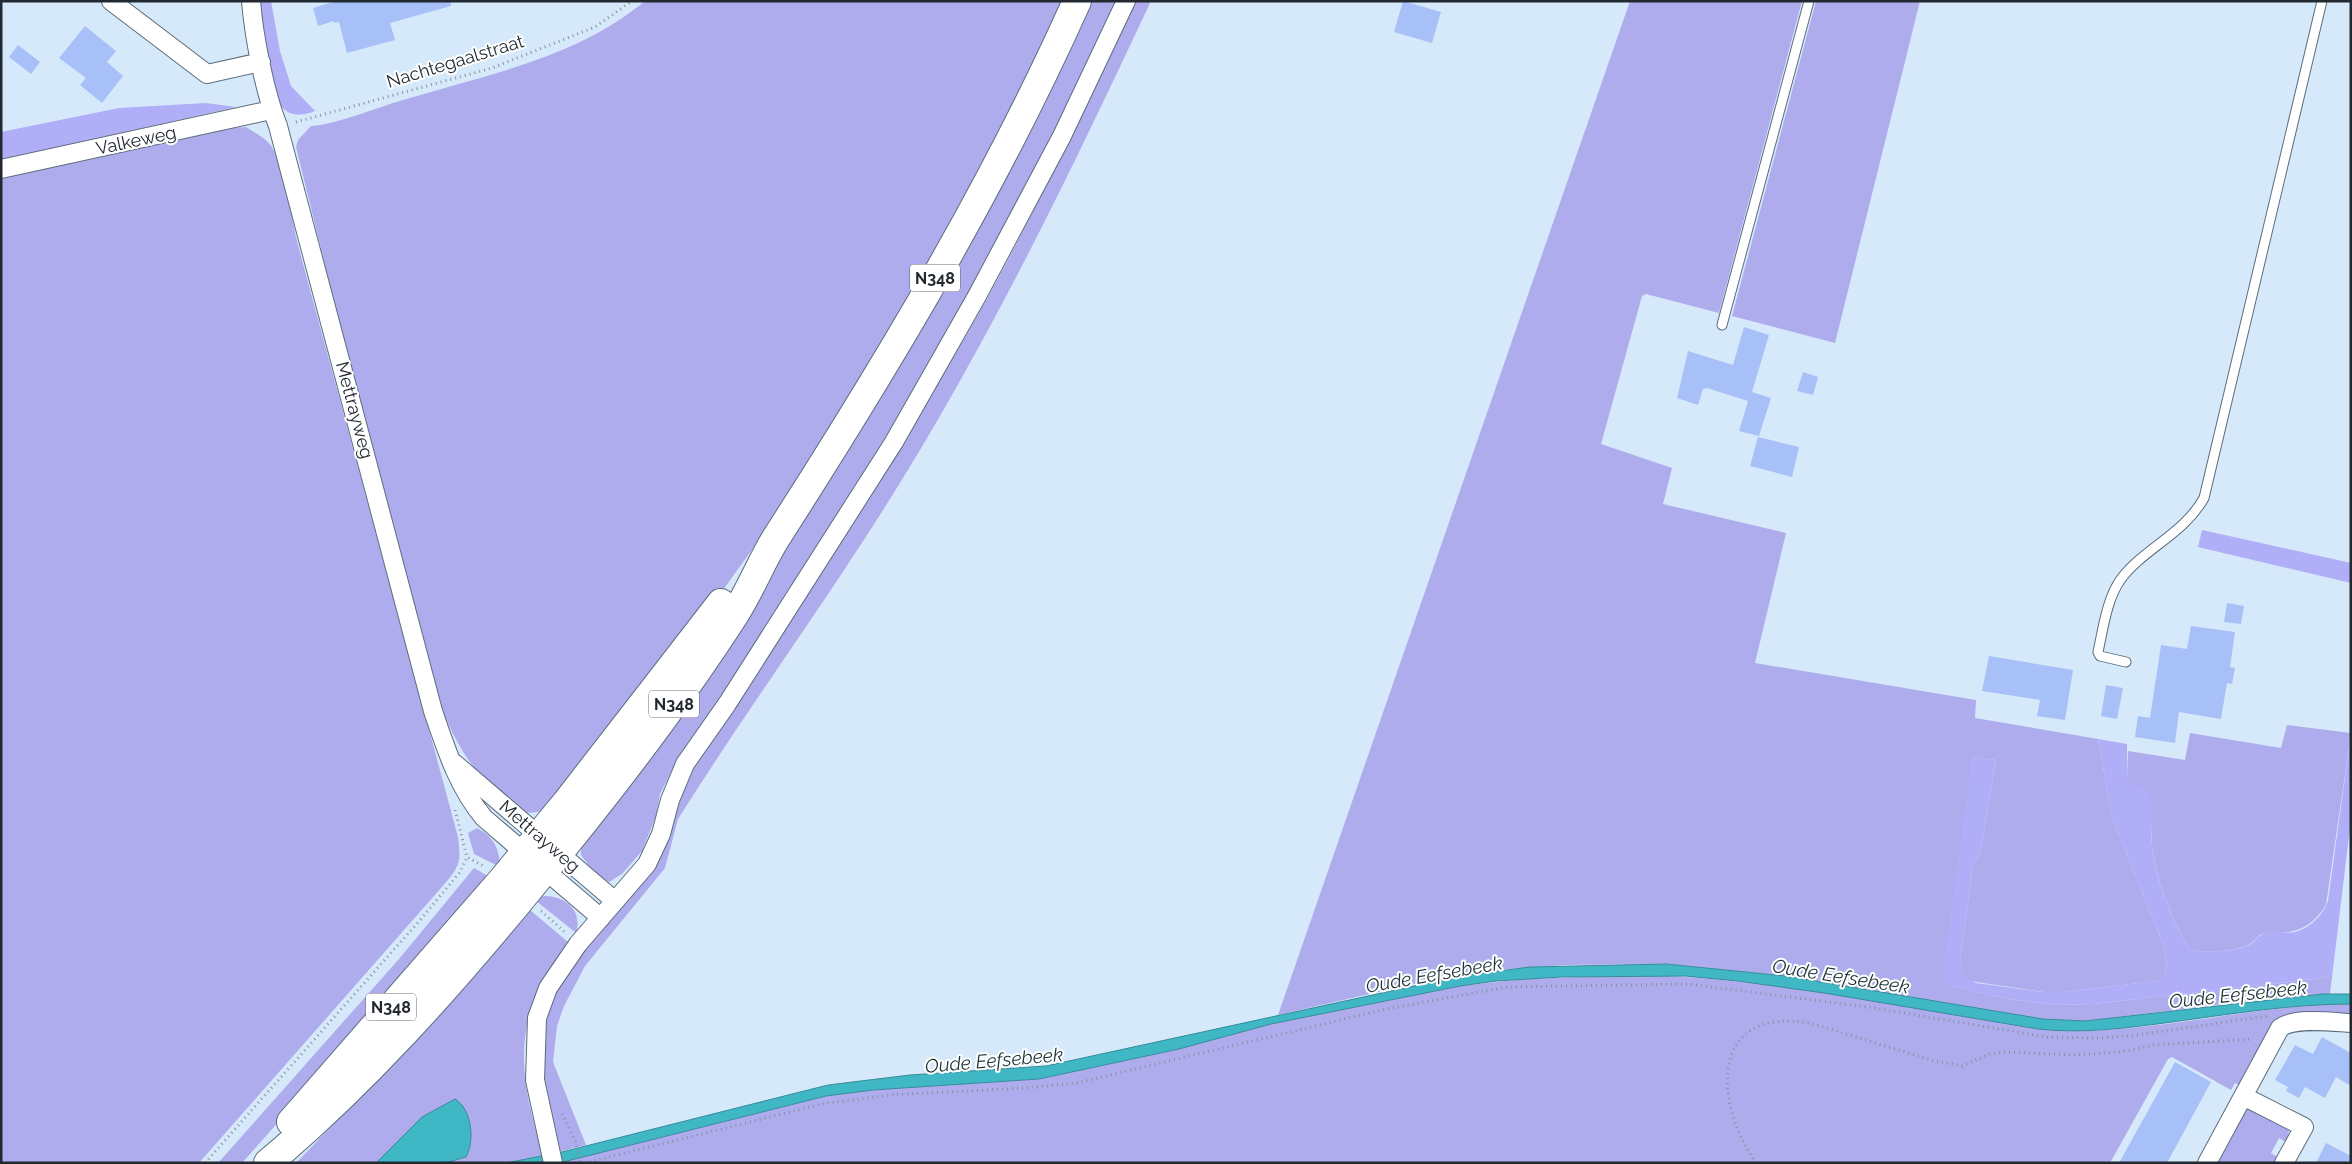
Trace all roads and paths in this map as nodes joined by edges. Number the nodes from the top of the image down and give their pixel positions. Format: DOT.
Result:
graph roads {
  1 [pos="111,1"];
  2 [pos="251,1"];
  3 [pos="632,1"];
  4 [pos="1077,1"];
  5 [pos="1126,1"];
  6 [pos="1809,1"];
  7 [pos="2322,1"];
  8 [pos="261,62"];
  9 [pos="272,110"];
  10 [pos="278,126"];
  11 [pos="1,169"];
  12 [pos="1722,325"];
  13 [pos="772,543"];
  14 [pos="2126,662"];
  15 [pos="448,758"];
  16 [pos="532,844"];
  17 [pos="467,857"];
  18 [pos="552,862"];
  19 [pos="616,901"];
  20 [pos="601,918"];
  21 [pos="2273,1015"];
  22 [pos="2351,1023"];
  23 [pos="2274,1039"];
  24 [pos="2243,1096"];
  25 [pos="576,1143"];
  26 [pos="552,1157"];
  27 [pos="583,1162"];
  28 [pos="205,1163"];
  29 [pos="262,1163"];
  30 [pos="268,1163"];
  31 [pos="1756,1163"];
  32 [pos="2207,1163"];
  33 [pos="2284,1163"];
  1 -- 8 [label="street"];
  2 -- 8 [label="street, Mettrayweg"];
  3 -- 10 [label="path, Nachtegaalstraat"];
  4 -- 13 [label="main road, N348"];
  5 -- 19 [label="street"];
  6 -- 12 [label="lane"];
  7 -- 14 [label="lane"];
  8 -- 9 [label="street, Mettrayweg"];
  9 -- 10 [label="street, Mettrayweg"];
  9 -- 11 [label="street, Valkeweg"];
  10 -- 15 [label="street, Mettrayweg"];
  13 -- 16 [label="main road, N348"];
  13 -- 18 [label="main road, N348"];
  15 -- 16 [label="street, Mettrayweg"];
  15 -- 16 [label="street, Mettrayweg"];
  16 -- 18 [label="street, Mettrayweg"];
  16 -- 29 [label="main road, N348"];
  17 -- 28 [label="path"];
  18 -- 19 [label="street, Mettrayweg"];
  18 -- 20 [label="street, Mettrayweg"];
  18 -- 30 [label="main road, N348"];
  19 -- 20 [label="street"];
  20 -- 26 [label="street"];
  21 -- 27 [label="path"];
  22 -- 23 [label="street"];
  23 -- 24 [label="street"];
  23 -- 31 [label="path"];
  24 -- 32 [label="street"];
  24 -- 33 [label="street"];
  25 -- 27 [label="path"];
}
